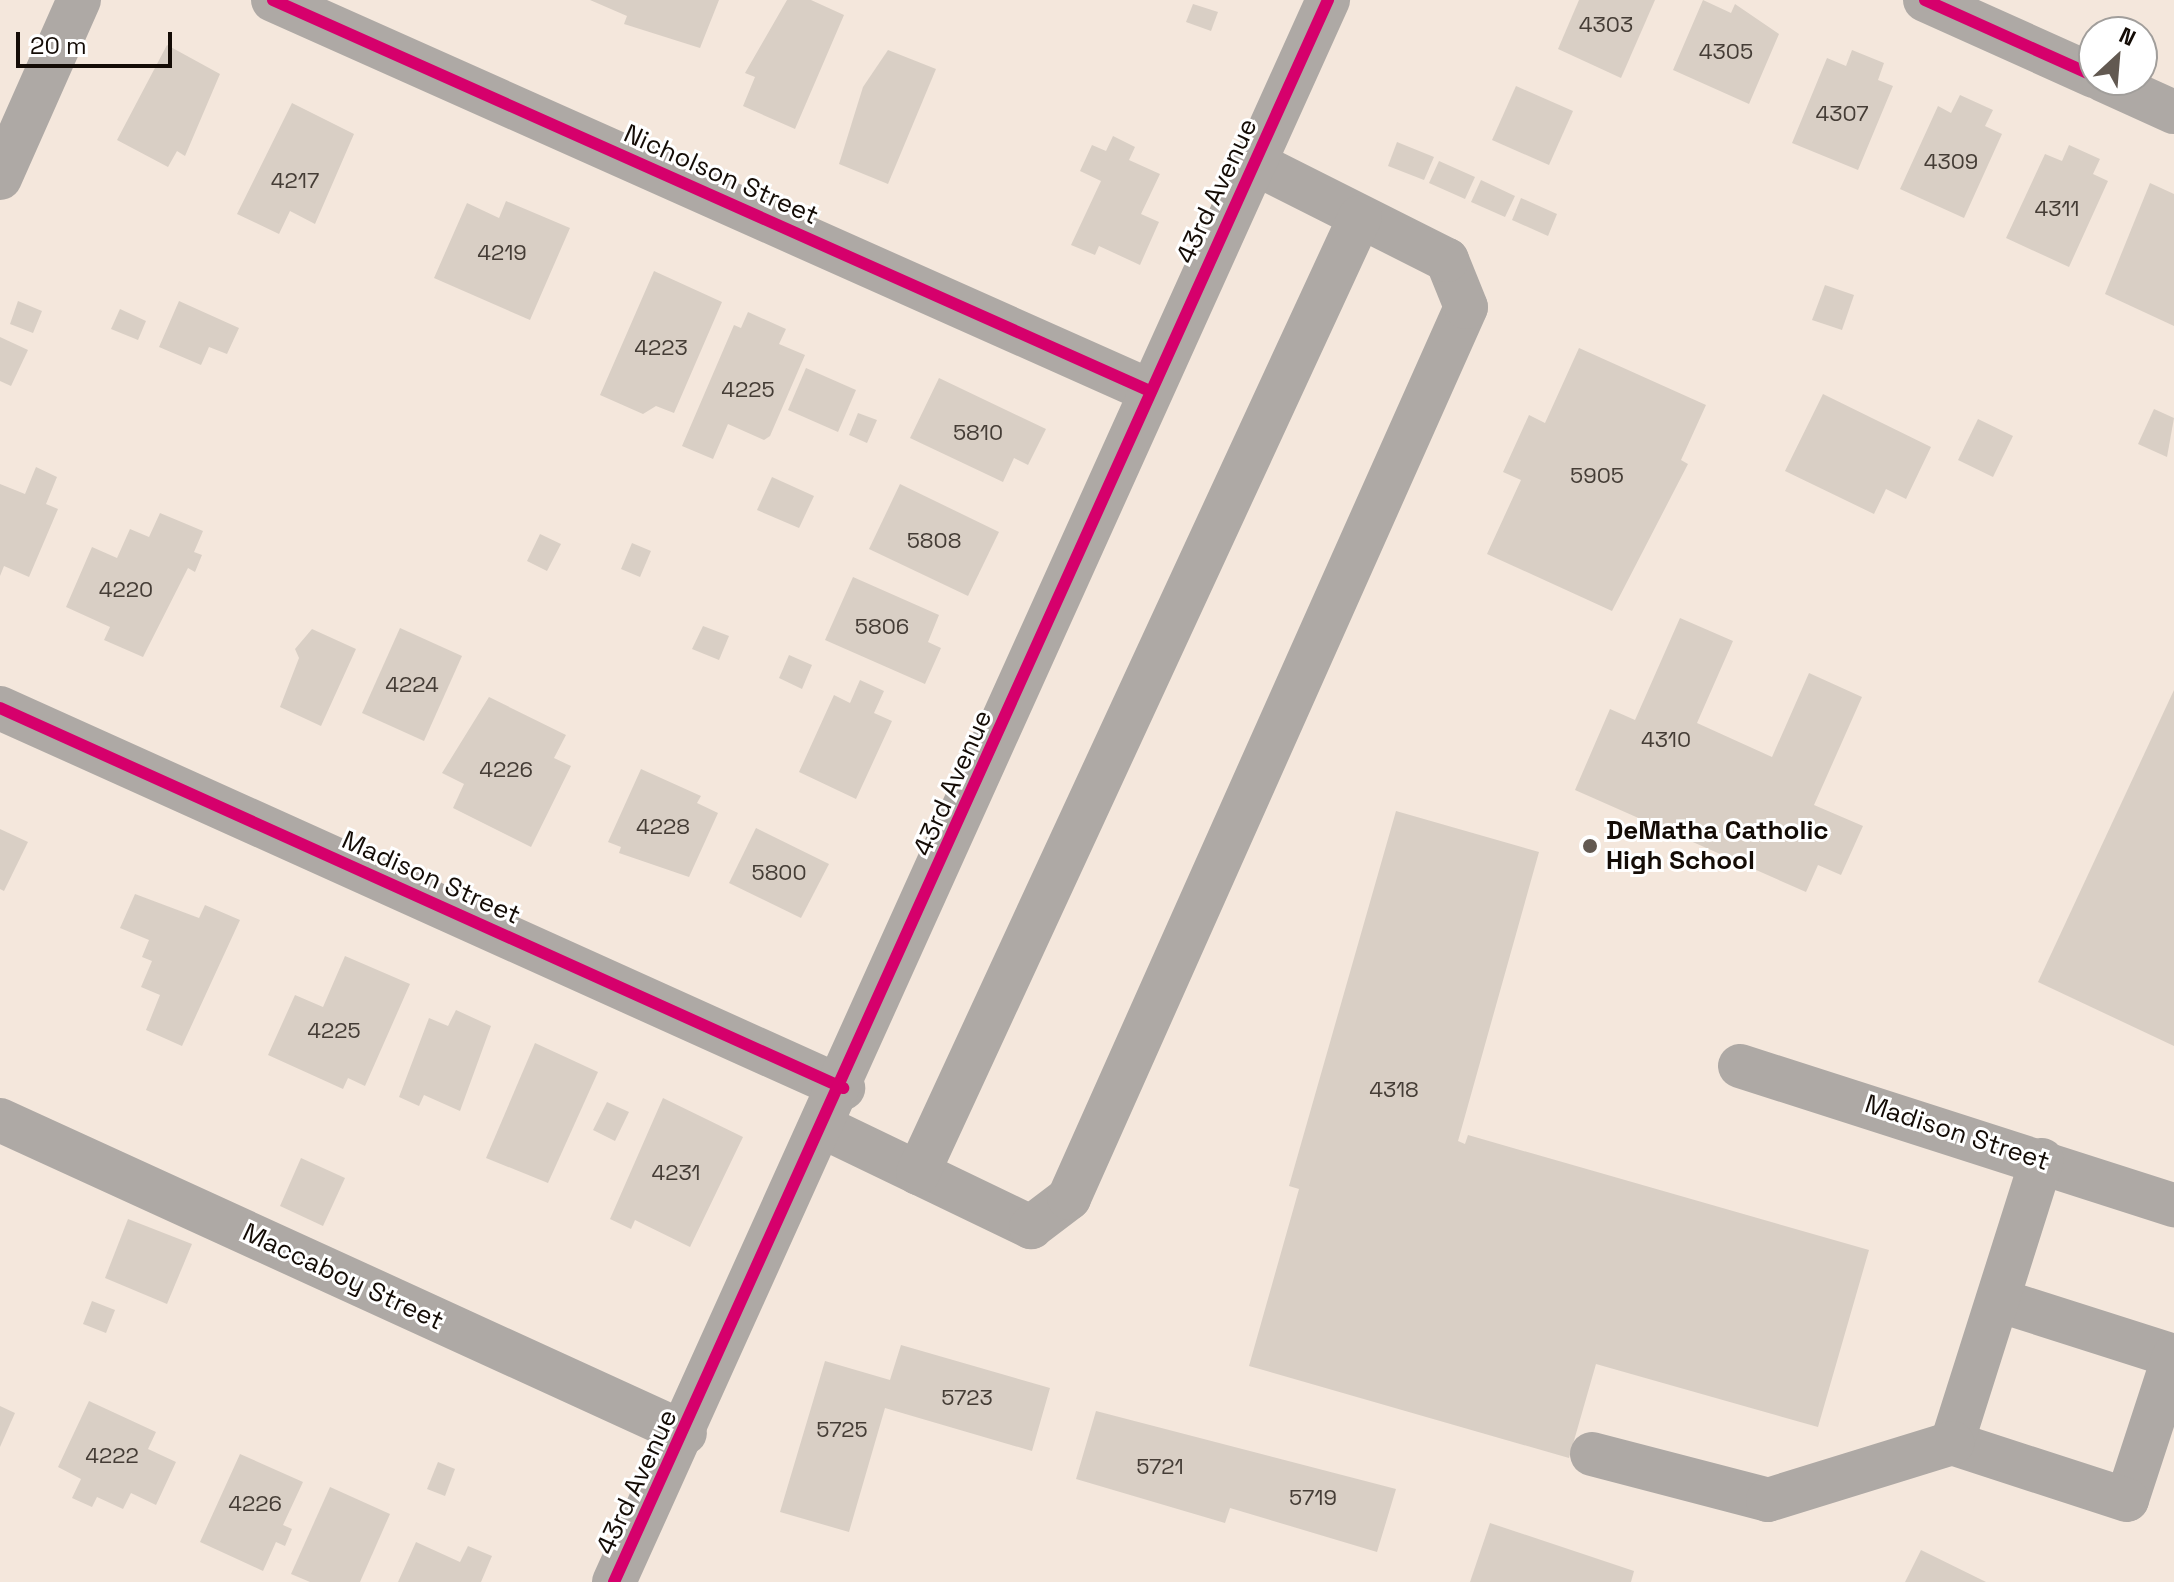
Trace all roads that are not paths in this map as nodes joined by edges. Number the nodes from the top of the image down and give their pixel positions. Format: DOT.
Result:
graph roads {
  1 [pos="79,0"];
  2 [pos="273,0"];
  3 [pos="1328,0"];
  4 [pos="1925,0"];
  5 [pos="2078,69"];
  6 [pos="2138,96"];
  7 [pos="2174,112"];
  8 [pos="1254,163"];
  9 [pos="0,178"];
  10 [pos="1360,217"];
  11 [pos="1150,391"];
  12 [pos="0,708"];
  13 [pos="1740,1066"];
  14 [pos="843,1088"];
  15 [pos="0,1120"];
  16 [pos="825,1128"];
  17 [pos="2042,1160"];
  18 [pos="918,1173"];
  19 [pos="2174,1205"];
  20 [pos="1998,1300"];
  21 [pos="685,1433"];
  22 [pos="1952,1443"];
  23 [pos="1592,1454"];
  24 [pos="614,1582"];
  1 -- 9 [label="street"];
  2 -- 11 [label="street, Nicholson Street"];
  3 -- 8 [label="street, 43rd Avenue"];
  4 -- 5 [label="street"];
  6 -- 7 [label="street"];
  8 -- 10 [label="street"];
  8 -- 11 [label="street, 43rd Avenue"];
  10 -- 18 [label="street"];
  10 -- 18 [label="street"];
  11 -- 14 [label="street, 43rd Avenue"];
  12 -- 14 [label="street, Madison Street"];
  13 -- 17 [label="street, Madison Street"];
  14 -- 16 [label="street, 43rd Avenue"];
  15 -- 21 [label="street, Maccaboy Street"];
  16 -- 18 [label="street"];
  16 -- 21 [label="street, 43rd Avenue"];
  17 -- 19 [label="street, Madison Street"];
  17 -- 20 [label="street"];
  20 -- 22 [label="street"];
  20 -- 22 [label="street"];
  21 -- 24 [label="street, 43rd Avenue"];
  22 -- 23 [label="street"];
}
